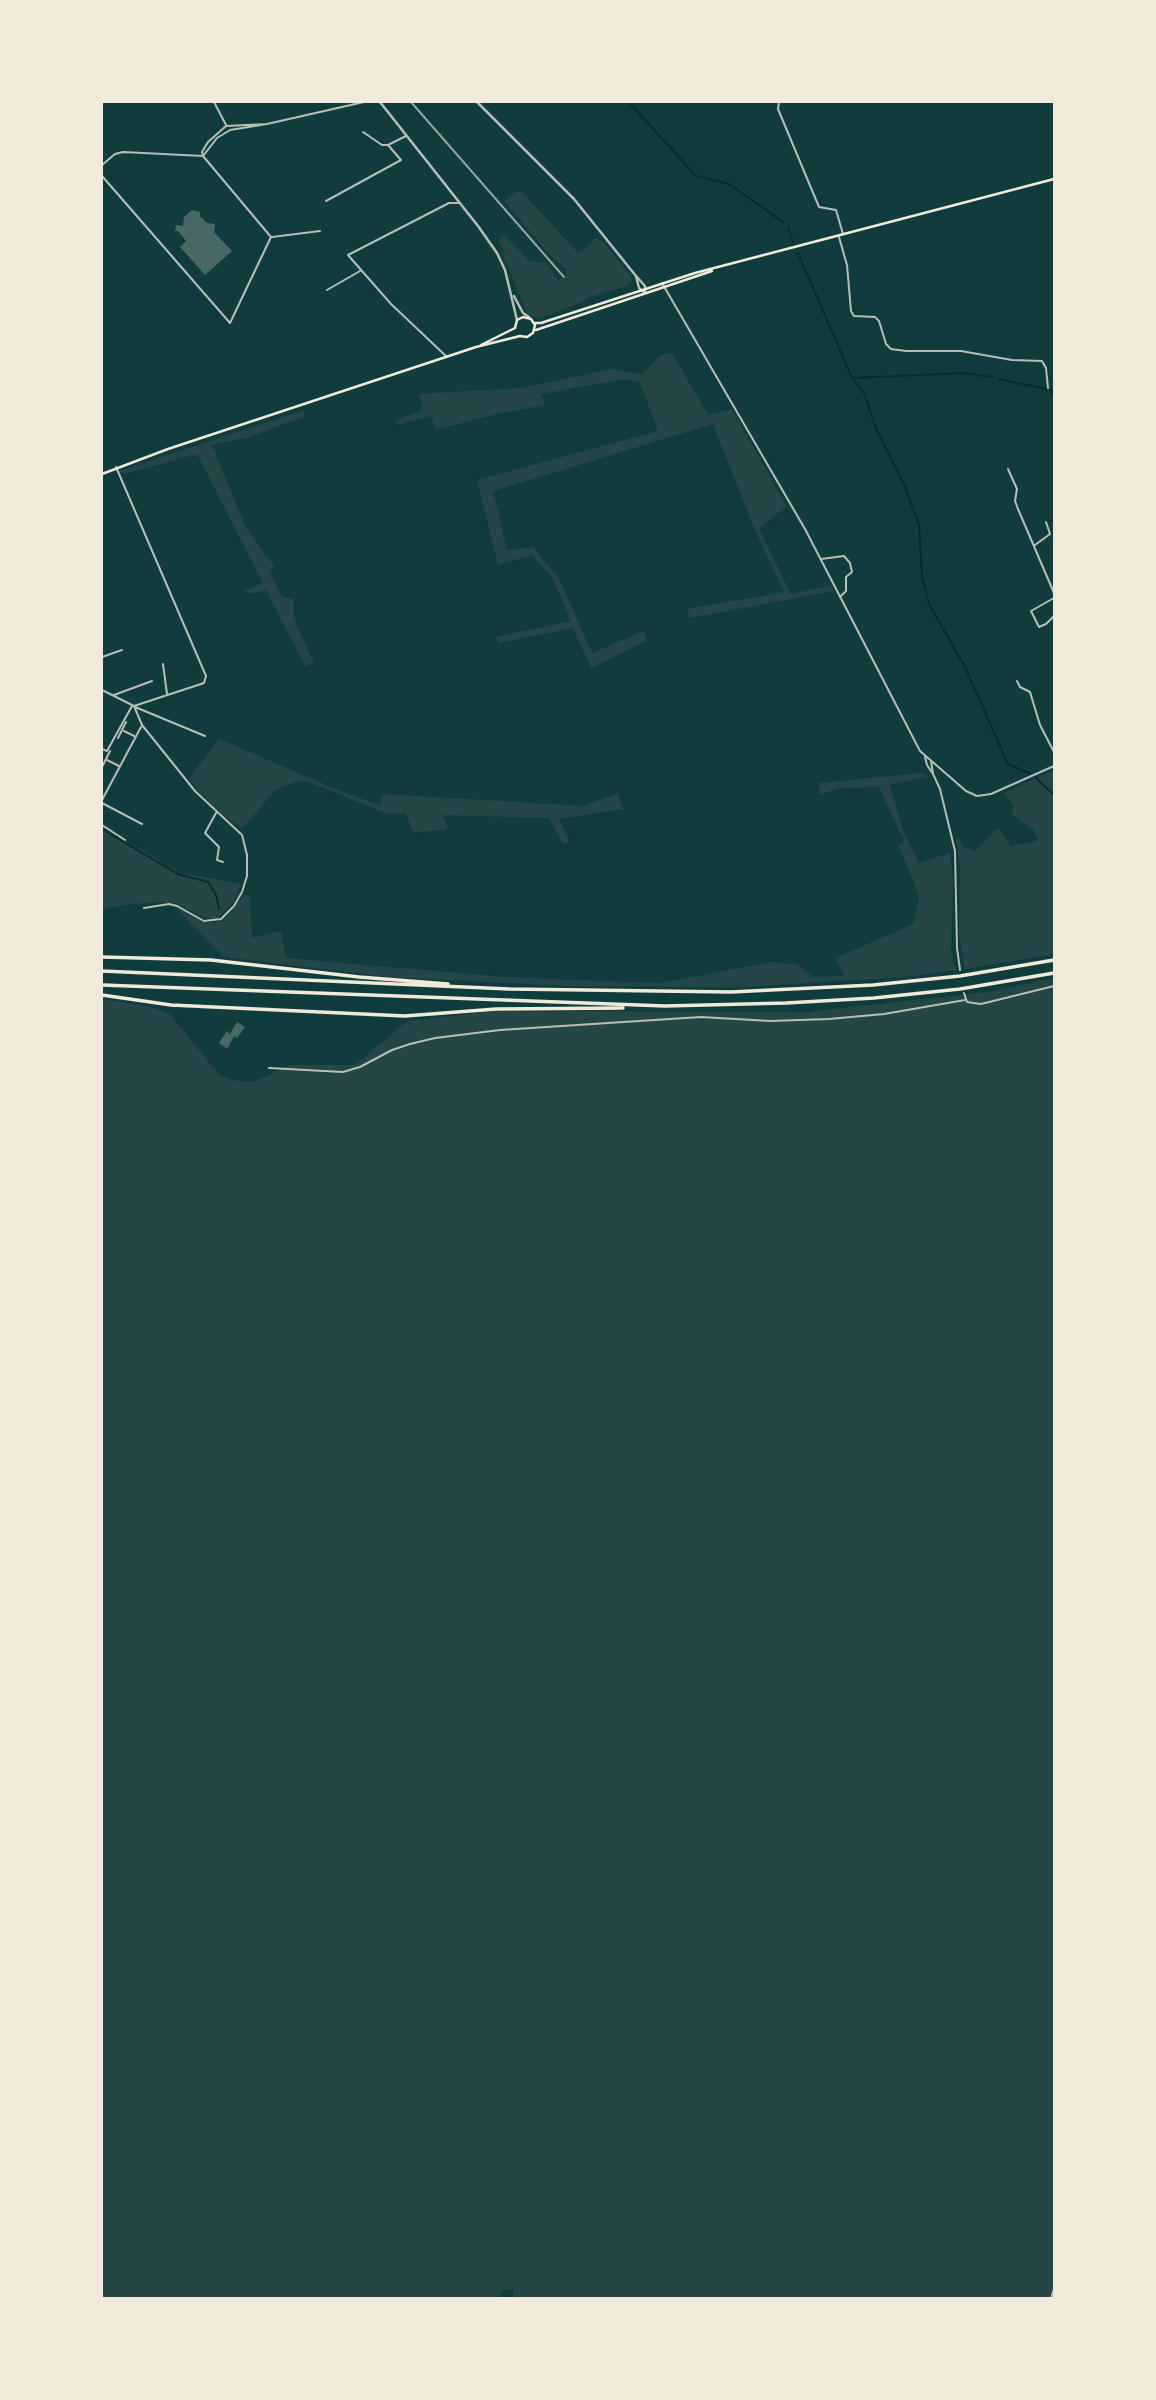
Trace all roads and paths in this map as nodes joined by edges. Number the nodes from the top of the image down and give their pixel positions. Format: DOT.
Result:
graph roads {
  1 [pos="214,102"];
  2 [pos="364,102"];
  3 [pos="380,102"];
  4 [pos="477,102"];
  5 [pos="779,102"];
  6 [pos="267,124"];
  7 [pos="226,126"];
  8 [pos="230,130"];
  9 [pos="363,132"];
  10 [pos="407,136"];
  11 [pos="388,145"];
  12 [pos="203,156"];
  13 [pos="102,165"];
  14 [pos="102,176"];
  15 [pos="1055,179"];
  16 [pos="326,201"];
  17 [pos="460,203"];
  18 [pos="320,230"];
  19 [pos="841,236"];
  20 [pos="271,237"];
  21 [pos="361,271"];
  22 [pos="663,285"];
  23 [pos="327,290"];
  24 [pos="511,290"];
  25 [pos="644,291"];
  26 [pos="529,317"];
  27 [pos="517,320"];
  28 [pos="534,323"];
  29 [pos="515,328"];
  30 [pos="535,330"];
  31 [pos="520,335"];
  32 [pos="475,347"];
  33 [pos="447,357"];
  34 [pos="1048,388"];
  35 [pos="116,467"];
  36 [pos="1008,469"];
  37 [pos="102,474"];
  38 [pos="1045,522"];
  39 [pos="1034,546"];
  40 [pos="820,559"];
  41 [pos="1055,593"];
  42 [pos="840,596"];
  43 [pos="1055,598"];
  44 [pos="1055,616"];
  45 [pos="122,650"];
  46 [pos="102,657"];
  47 [pos="163,664"];
  48 [pos="152,681"];
  49 [pos="1017,681"];
  50 [pos="102,690"];
  51 [pos="113,695"];
  52 [pos="167,695"];
  53 [pos="133,706"];
  54 [pos="126,722"];
  55 [pos="142,724"];
  56 [pos="122,730"];
  57 [pos="205,736"];
  58 [pos="135,737"];
  59 [pos="118,738"];
  60 [pos="102,749"];
  61 [pos="110,751"];
  62 [pos="1055,752"];
  63 [pos="925,756"];
  64 [pos="106,759"];
  65 [pos="931,761"];
  66 [pos="119,766"];
  67 [pos="1055,766"];
  68 [pos="102,767"];
  69 [pos="933,774"];
  70 [pos="103,794"];
  71 [pos="102,801"];
  72 [pos="216,812"];
  73 [pos="142,824"];
  74 [pos="102,825"];
  75 [pos="125,840"];
  76 [pos="223,862"];
  77 [pos="144,908"];
  78 [pos="102,957"];
  79 [pos="1055,960"];
  80 [pos="960,970"];
  81 [pos="102,971"];
  82 [pos="1055,973"];
  83 [pos="102,985"];
  84 [pos="1055,986"];
  85 [pos="509,989"];
  86 [pos="964,993"];
  87 [pos="102,995"];
  88 [pos="965,1000"];
  89 [pos="664,1006"];
  90 [pos="269,1068"];
  91 [pos="1055,2289"];
  92 [pos="1051,2298"];
  1 -- 7 [label="street"];
  2 -- 6 [label="street"];
  3 -- 10 [label="street"];
  4 -- 25 [label="street"];
  5 -- 19 [label="street"];
  6 -- 7 [label="street"];
  6 -- 8 [label="street"];
  7 -- 8 [label="street"];
  7 -- 12 [label="street"];
  8 -- 12 [label="street"];
  9 -- 11 [label="street"];
  10 -- 11 [label="street"];
  10 -- 17 [label="street"];
  11 -- 16 [label="street"];
  12 -- 13 [label="street"];
  12 -- 20 [label="street"];
  14 -- 20 [label="street"];
  15 -- 19 [label="main road"];
  17 -- 21 [label="street"];
  17 -- 24 [label="street"];
  18 -- 20 [label="street"];
  19 -- 22 [label="main road"];
  19 -- 34 [label="street"];
  21 -- 23 [label="street"];
  21 -- 33 [label="street"];
  22 -- 25 [label="main road"];
  22 -- 40 [label="street"];
  24 -- 26 [label="street"];
  24 -- 27 [label="street"];
  25 -- 28 [label="main road"];
  25 -- 30 [label="main road"];
  26 -- 27 [label="main road"];
  26 -- 28 [label="main road"];
  27 -- 29 [label="main road"];
  28 -- 30 [label="main road"];
  29 -- 31 [label="main road"];
  29 -- 32 [label="main road"];
  30 -- 31 [label="main road"];
  31 -- 32 [label="main road"];
  32 -- 33 [label="main road"];
  33 -- 35 [label="main road"];
  35 -- 37 [label="main road"];
  35 -- 52 [label="street"];
  36 -- 39 [label="street"];
  38 -- 39 [label="street"];
  39 -- 41 [label="street"];
  40 -- 42 [label="street"];
  40 -- 42 [label="street"];
  42 -- 63 [label="street"];
  43 -- 44 [label="street"];
  45 -- 46 [label="street"];
  47 -- 52 [label="street"];
  48 -- 51 [label="street"];
  49 -- 62 [label="street"];
  50 -- 51 [label="street"];
  51 -- 53 [label="street"];
  52 -- 53 [label="street"];
  53 -- 55 [label="street"];
  53 -- 57 [label="street"];
  53 -- 60 [label="street"];
  54 -- 56 [label="street"];
  55 -- 58 [label="street"];
  55 -- 72 [label="street"];
  56 -- 58 [label="street"];
  56 -- 59 [label="street"];
  58 -- 66 [label="street"];
  61 -- 64 [label="street"];
  63 -- 65 [label="street"];
  63 -- 69 [label="street"];
  64 -- 66 [label="street"];
  64 -- 68 [label="street"];
  65 -- 67 [label="street"];
  65 -- 69 [label="street"];
  66 -- 70 [label="street"];
  69 -- 80 [label="street"];
  70 -- 71 [label="street"];
  71 -- 73 [label="street"];
  72 -- 76 [label="street"];
  72 -- 77 [label="street"];
  74 -- 75 [label="street"];
  78 -- 85 [label="highway"];
  79 -- 85 [label="highway"];
  81 -- 85 [label="highway"];
  82 -- 89 [label="highway"];
  83 -- 89 [label="highway"];
  84 -- 88 [label="street"];
  86 -- 88 [label="street"];
  87 -- 89 [label="highway"];
  88 -- 90 [label="street"];
  91 -- 92 [label="street"];
}
